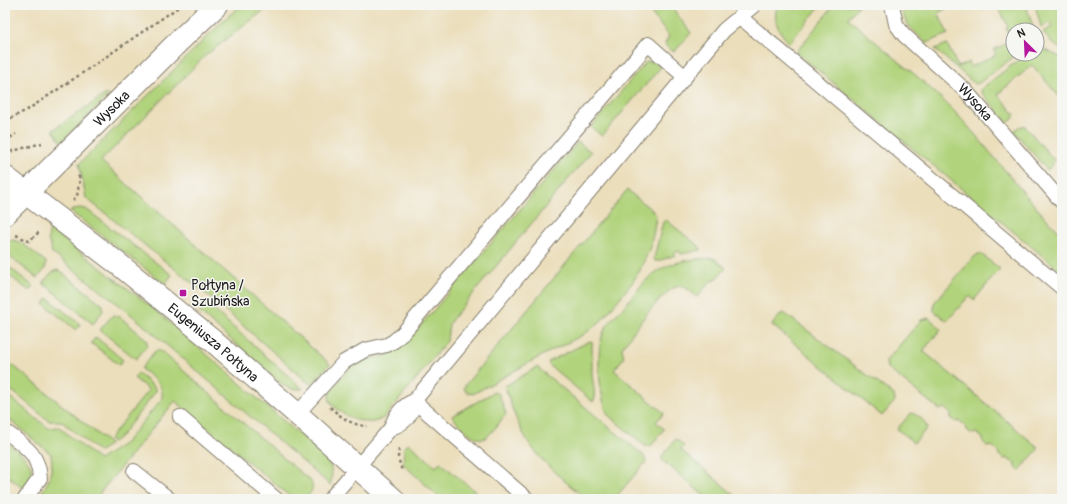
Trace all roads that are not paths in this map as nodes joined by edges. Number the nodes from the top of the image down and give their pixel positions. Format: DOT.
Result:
graph roads {
  1 [pos="217,5"];
  2 [pos="754,5"];
  3 [pos="892,5"];
  4 [pos="740,17"];
  5 [pos="685,77"];
  6 [pos="5,177"];
  7 [pos="26,194"];
  8 [pos="1062,202"];
  9 [pos="5,214"];
  10 [pos="1062,288"];
  11 [pos="414,401"];
  12 [pos="298,414"];
  13 [pos="180,417"];
  14 [pos="5,431"];
  15 [pos="357,468"];
  16 [pos="134,471"];
  17 [pos="25,499"];
  18 [pos="169,499"];
  19 [pos="276,499"];
  20 [pos="330,499"];
  21 [pos="393,499"];
  22 [pos="527,499"];
  1 -- 7 [label="street, Wysoka"];
  2 -- 4 [label="lane"];
  3 -- 8 [label="lane, Wysoka"];
  4 -- 5 [label="lane"];
  4 -- 10 [label="lane"];
  5 -- 11 [label="lane"];
  5 -- 12 [label="lane"];
  6 -- 7 [label="street"];
  7 -- 9 [label="street, Wysoka"];
  7 -- 12 [label="street, Eugeniusza Połtyna"];
  11 -- 15 [label="lane"];
  11 -- 22 [label="lane"];
  12 -- 15 [label="street, Eugeniusza Połtyna"];
  13 -- 19 [label="lane"];
  14 -- 17 [label="lane"];
  15 -- 20 [label="lane"];
  15 -- 21 [label="street, Eugeniusza Połtyna"];
  16 -- 18 [label="lane"];
}
